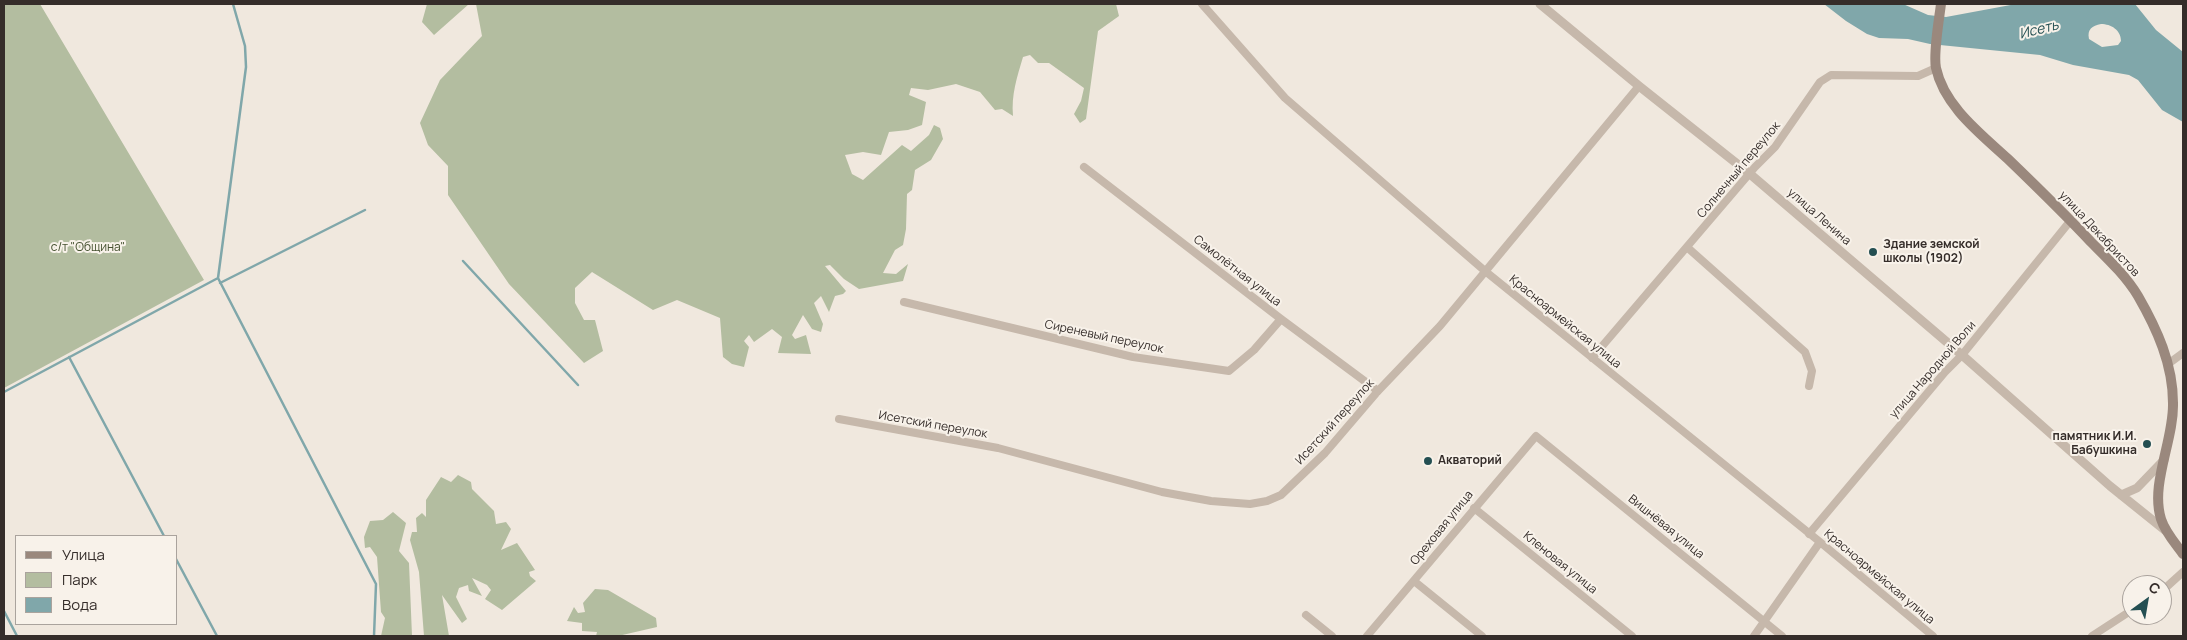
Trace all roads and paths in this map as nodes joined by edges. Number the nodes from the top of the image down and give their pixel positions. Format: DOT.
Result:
graph roads {
  1 [pos="1202,4"];
  2 [pos="1540,4"];
  3 [pos="1941,4"];
  4 [pos="1936,64"];
  5 [pos="1639,86"];
  6 [pos="1084,167"];
  7 [pos="1750,174"];
  8 [pos="2071,220"];
  9 [pos="1688,248"];
  10 [pos="1485,271"];
  11 [pos="904,302"];
  12 [pos="1281,320"];
  13 [pos="2183,353"];
  14 [pos="1962,355"];
  15 [pos="1592,358"];
  16 [pos="2168,364"];
  17 [pos="1809,386"];
  18 [pos="1378,391"];
  19 [pos="839,420"];
  20 [pos="1536,436"];
  21 [pos="2165,459"];
  22 [pos="2121,495"];
  23 [pos="1474,508"];
  24 [pos="2166,531"];
  25 [pos="1810,534"];
  26 [pos="1820,542"];
  27 [pos="2183,554"];
  28 [pos="2183,572"];
  29 [pos="1414,581"];
  30 [pos="2172,582"];
  31 [pos="1306,615"];
  32 [pos="2122,616"];
  33 [pos="1764,621"];
  34 [pos="1332,636"];
  35 [pos="1367,636"];
  36 [pos="1482,636"];
  37 [pos="1632,636"];
  38 [pos="1754,636"];
  39 [pos="1782,636"];
  40 [pos="1933,636"];
  41 [pos="2092,636"];
  1 -- 10 [label="street, Красноармейская улица"];
  2 -- 5 [label="street, улица Ленина"];
  3 -- 4 [label="main road"];
  4 -- 7 [label="street, Солнечный переулок"];
  4 -- 8 [label="main road, улица Декабристов"];
  5 -- 7 [label="street, улица Ленина"];
  5 -- 10 [label="street, Исетский переулок"];
  6 -- 12 [label="street, Самолётная улица"];
  7 -- 9 [label="street, Солнечный переулок"];
  7 -- 14 [label="street, улица Ленина"];
  8 -- 14 [label="street, улица Народной Воли"];
  8 -- 16 [label="main road, улица Декабристов"];
  9 -- 15 [label="street, Солнечный переулок"];
  9 -- 17 [label="street"];
  10 -- 15 [label="street, Красноармейская улица"];
  10 -- 18 [label="street, Исетский переулок"];
  11 -- 12 [label="street, Сиреневый переулок"];
  12 -- 18 [label="street, Самолётная улица"];
  13 -- 16 [label="street"];
  14 -- 22 [label="street, улица Ленина"];
  14 -- 25 [label="street, улица Народной Воли"];
  15 -- 25 [label="street, Красноармейская улица"];
  16 -- 21 [label="main road, улица Декабристов"];
  18 -- 19 [label="street, Исетский переулок"];
  20 -- 23 [label="street, Ореховая улица"];
  20 -- 33 [label="street, Вишнёвая улица"];
  21 -- 22 [label="street"];
  21 -- 24 [label="main road, улица Декабристов"];
  22 -- 24 [label="street, улица Ленина"];
  23 -- 29 [label="street, Ореховая улица"];
  23 -- 37 [label="street, Кленовая улица"];
  24 -- 27 [label="main road"];
  25 -- 26 [label="street, Красноармейская улица"];
  26 -- 33 [label="street"];
  26 -- 40 [label="street, Красноармейская улица"];
  28 -- 30 [label="street"];
  29 -- 35 [label="street, Ореховая улица"];
  29 -- 36 [label="street"];
  31 -- 34 [label="street"];
  32 -- 41 [label="street"];
  33 -- 38 [label="street"];
  33 -- 39 [label="street, Вишнёвая улица"];
}
